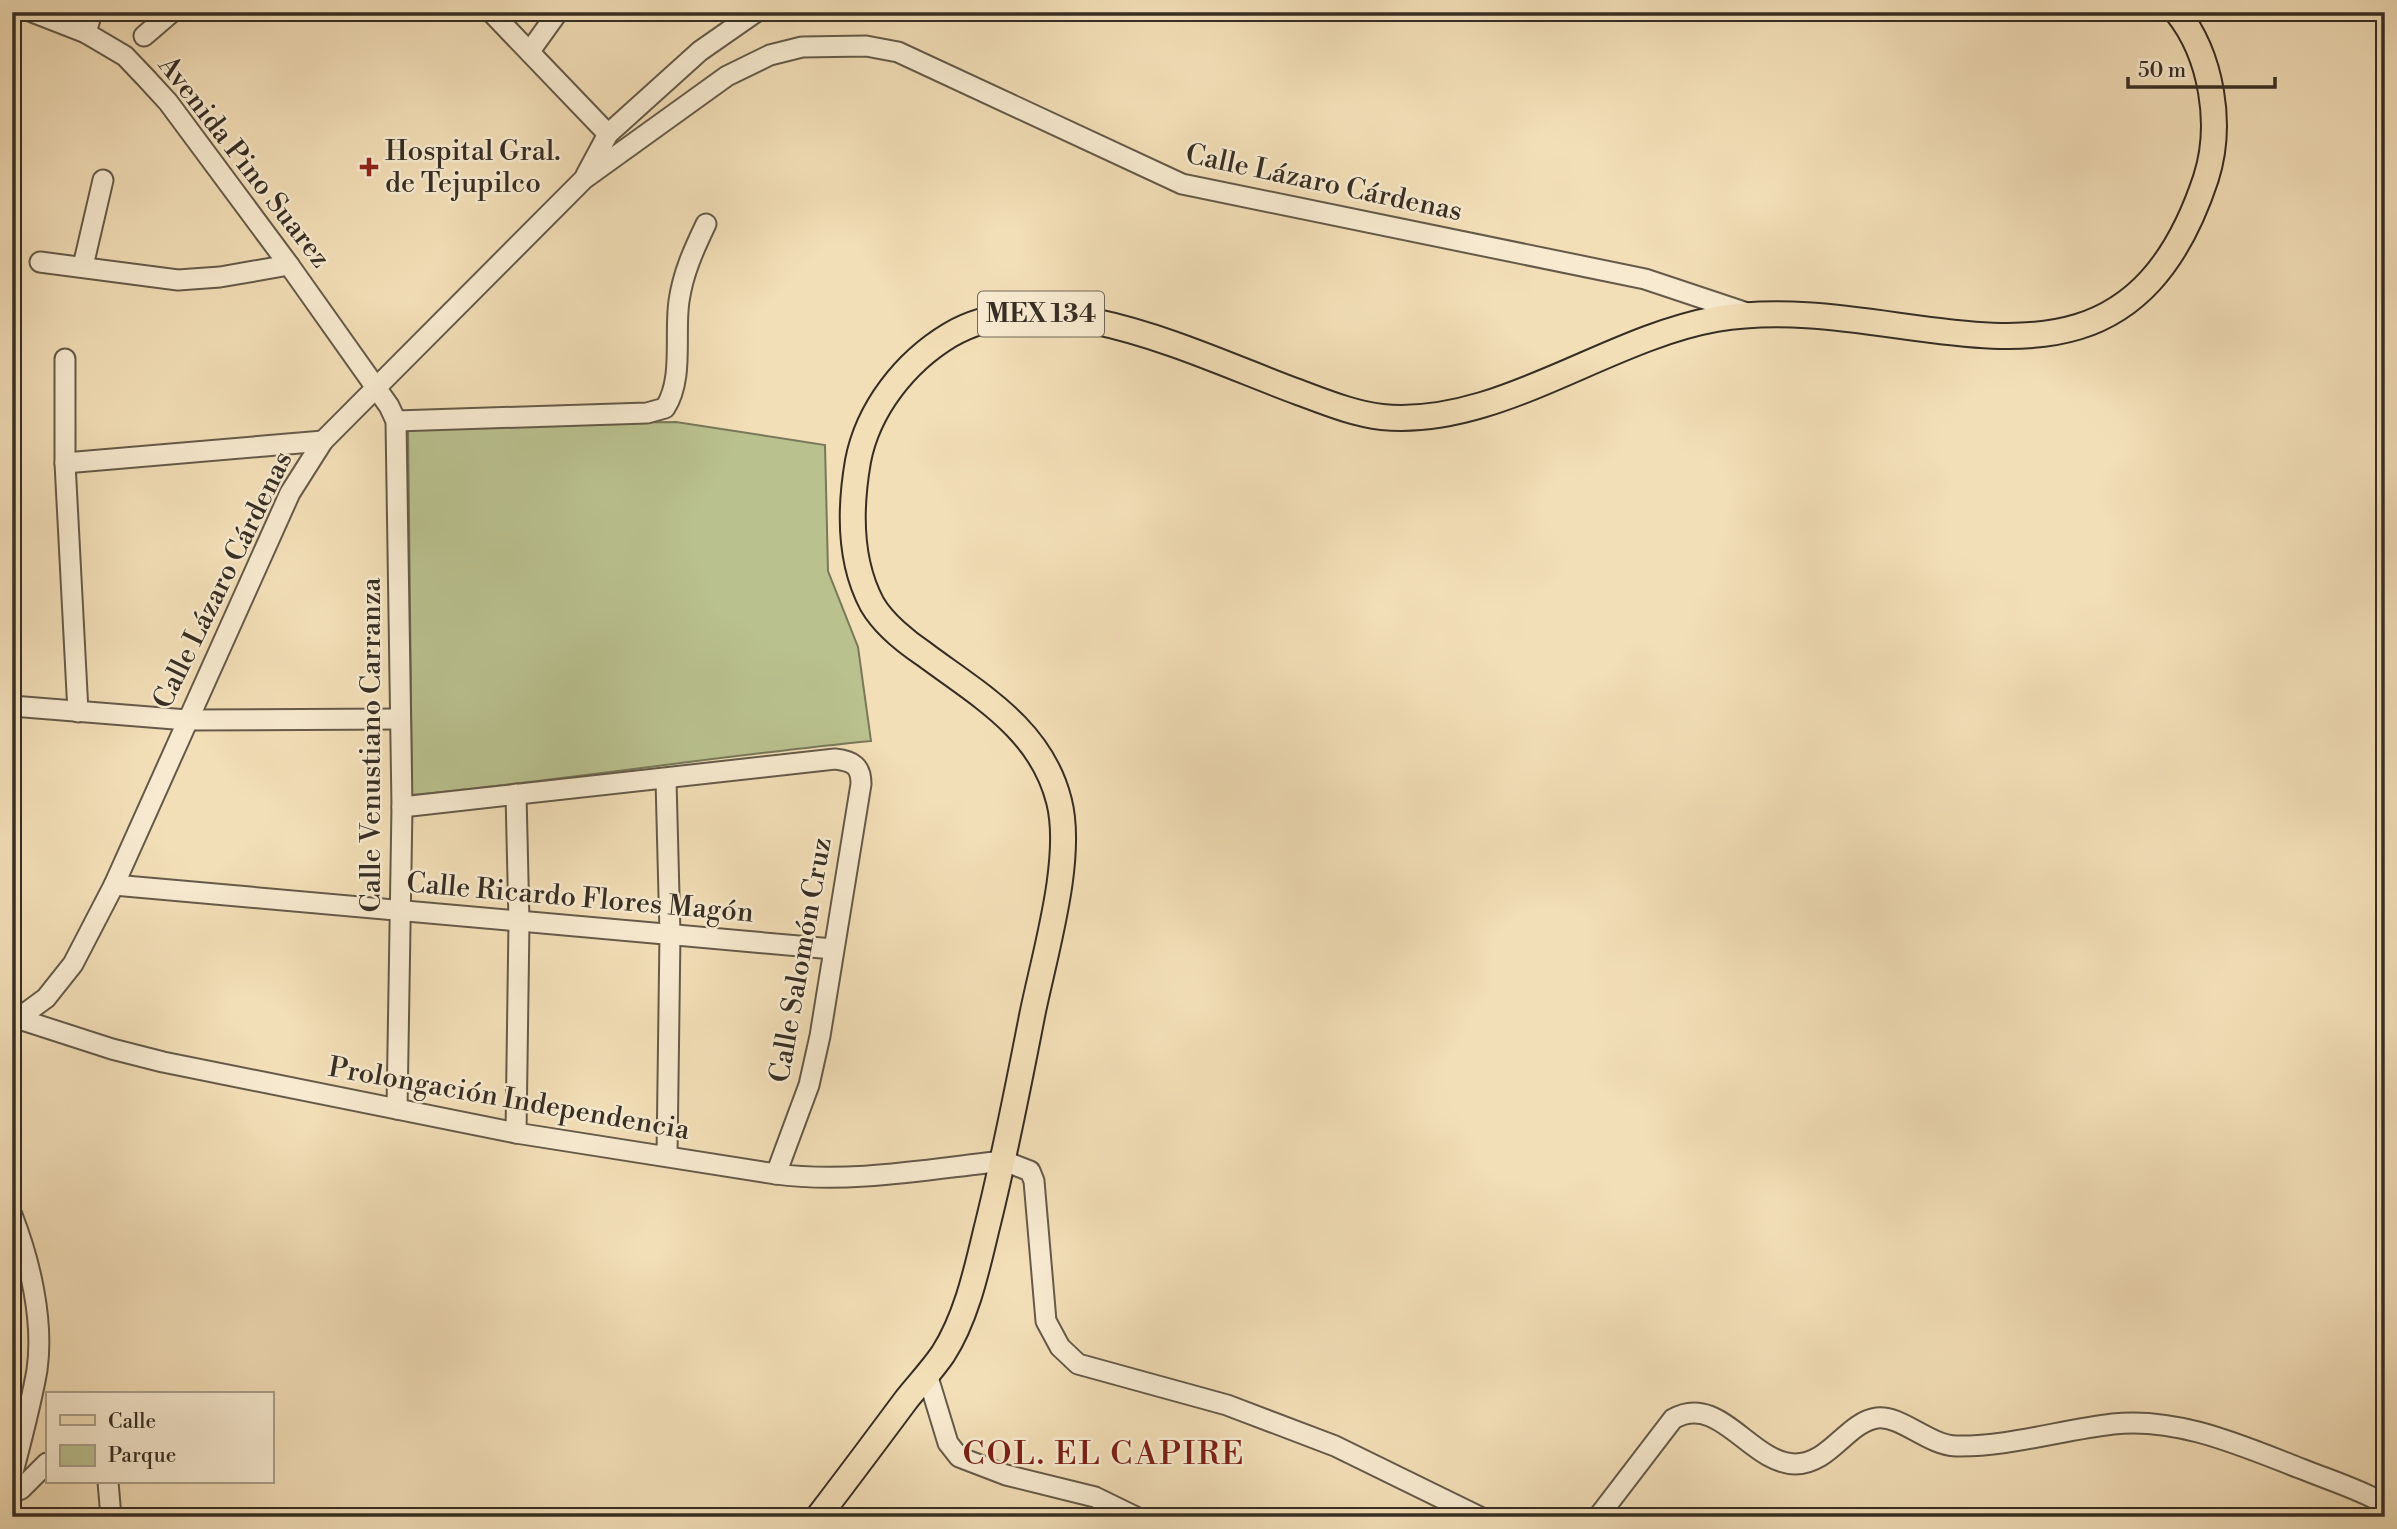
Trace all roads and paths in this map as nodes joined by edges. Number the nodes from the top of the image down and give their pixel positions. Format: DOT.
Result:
graph roads {
  1 [pos="32,12"];
  2 [pos="92,12"];
  3 [pos="172,12"];
  4 [pos="491,12"];
  5 [pos="558,12"];
  6 [pos="756,12"];
  7 [pos="2177,12"];
  8 [pos="86,33"];
  9 [pos="144,36"];
  10 [pos="530,51"];
  11 [pos="608,134"];
  12 [pos="584,179"];
  13 [pos="103,180"];
  14 [pos="706,224"];
  15 [pos="40,262"];
  16 [pos="289,265"];
  17 [pos="83,266"];
  18 [pos="1750,314"];
  19 [pos="65,359"];
  20 [pos="376,387"];
  21 [pos="396,421"];
  22 [pos="323,441"];
  23 [pos="65,463"];
  24 [pos="12,706"];
  25 [pos="78,712"];
  26 [pos="400,719"];
  27 [pos="187,720"];
  28 [pos="666,780"];
  29 [pos="516,794"];
  30 [pos="402,807"];
  31 [pos="114,885"];
  32 [pos="399,910"];
  33 [pos="519,922"];
  34 [pos="670,934"];
  35 [pos="833,948"];
  36 [pos="15,1020"];
  37 [pos="397,1109"];
  38 [pos="516,1133"];
  39 [pos="667,1156"];
  40 [pos="1003,1161"];
  41 [pos="776,1174"];
  42 [pos="12,1215"];
  43 [pos="927,1374"];
  44 [pos="46,1464"];
  45 [pos="12,1476"];
  46 [pos="108,1484"];
  47 [pos="12,1493"];
  48 [pos="2385,1504"];
  49 [pos="111,1517"];
  50 [pos="818,1517"];
  51 [pos="1136,1517"];
  52 [pos="1480,1517"];
  53 [pos="1598,1517"];
  1 -- 8 [label="street, Avenida Pino Suarez"];
  2 -- 8 [label="street"];
  3 -- 9 [label="street"];
  4 -- 10 [label="street"];
  5 -- 10 [label="street"];
  6 -- 11 [label="street"];
  7 -- 18 [label="main road, MEX 134"];
  8 -- 16 [label="street, Avenida Pino Suarez"];
  10 -- 11 [label="street"];
  11 -- 12 [label="street"];
  12 -- 18 [label="street, Calle Lázaro Cárdenas"];
  12 -- 20 [label="street, Calle Lázaro Cárdenas"];
  13 -- 17 [label="street"];
  14 -- 21 [label="street"];
  15 -- 17 [label="street"];
  16 -- 17 [label="street"];
  16 -- 20 [label="street, Avenida Pino Suarez"];
  18 -- 40 [label="main road, MEX 134"];
  19 -- 23 [label="street"];
  20 -- 21 [label="street, Calle Venustiano Carranza"];
  20 -- 22 [label="street, Calle Lázaro Cárdenas"];
  21 -- 26 [label="street, Calle Venustiano Carranza"];
  22 -- 23 [label="street"];
  22 -- 27 [label="street, Calle Lázaro Cárdenas"];
  23 -- 25 [label="street"];
  24 -- 25 [label="street"];
  25 -- 27 [label="street"];
  26 -- 27 [label="street"];
  26 -- 30 [label="street, Calle Venustiano Carranza"];
  27 -- 31 [label="street, Calle Lázaro Cárdenas"];
  28 -- 29 [label="street"];
  28 -- 34 [label="street"];
  28 -- 35 [label="street, Calle Salomón Cruz"];
  29 -- 30 [label="street"];
  29 -- 33 [label="street"];
  30 -- 32 [label="street, Calle Venustiano Carranza"];
  31 -- 32 [label="street, Calle Ricardo Flores Magón"];
  31 -- 36 [label="street, Calle Lázaro Cárdenas"];
  32 -- 33 [label="street, Calle Ricardo Flores Magón"];
  32 -- 37 [label="street, Calle Venustiano Carranza"];
  33 -- 34 [label="street, Calle Ricardo Flores Magón"];
  33 -- 38 [label="street"];
  34 -- 35 [label="street, Calle Ricardo Flores Magón"];
  34 -- 39 [label="street"];
  35 -- 41 [label="street, Calle Salomón Cruz"];
  36 -- 37 [label="street, Prolongación Independencia"];
  37 -- 38 [label="street, Prolongación Independencia"];
  38 -- 39 [label="street, Prolongación Independencia"];
  39 -- 41 [label="street, Prolongación Independencia"];
  40 -- 41 [label="street, Prolongación Independencia"];
  40 -- 43 [label="main road, MEX 134"];
  40 -- 52 [label="street"];
  42 -- 45 [label="street"];
  43 -- 50 [label="main road, MEX 134"];
  43 -- 51 [label="street"];
  44 -- 47 [label="street"];
  46 -- 49 [label="street"];
  48 -- 53 [label="street"];
}
